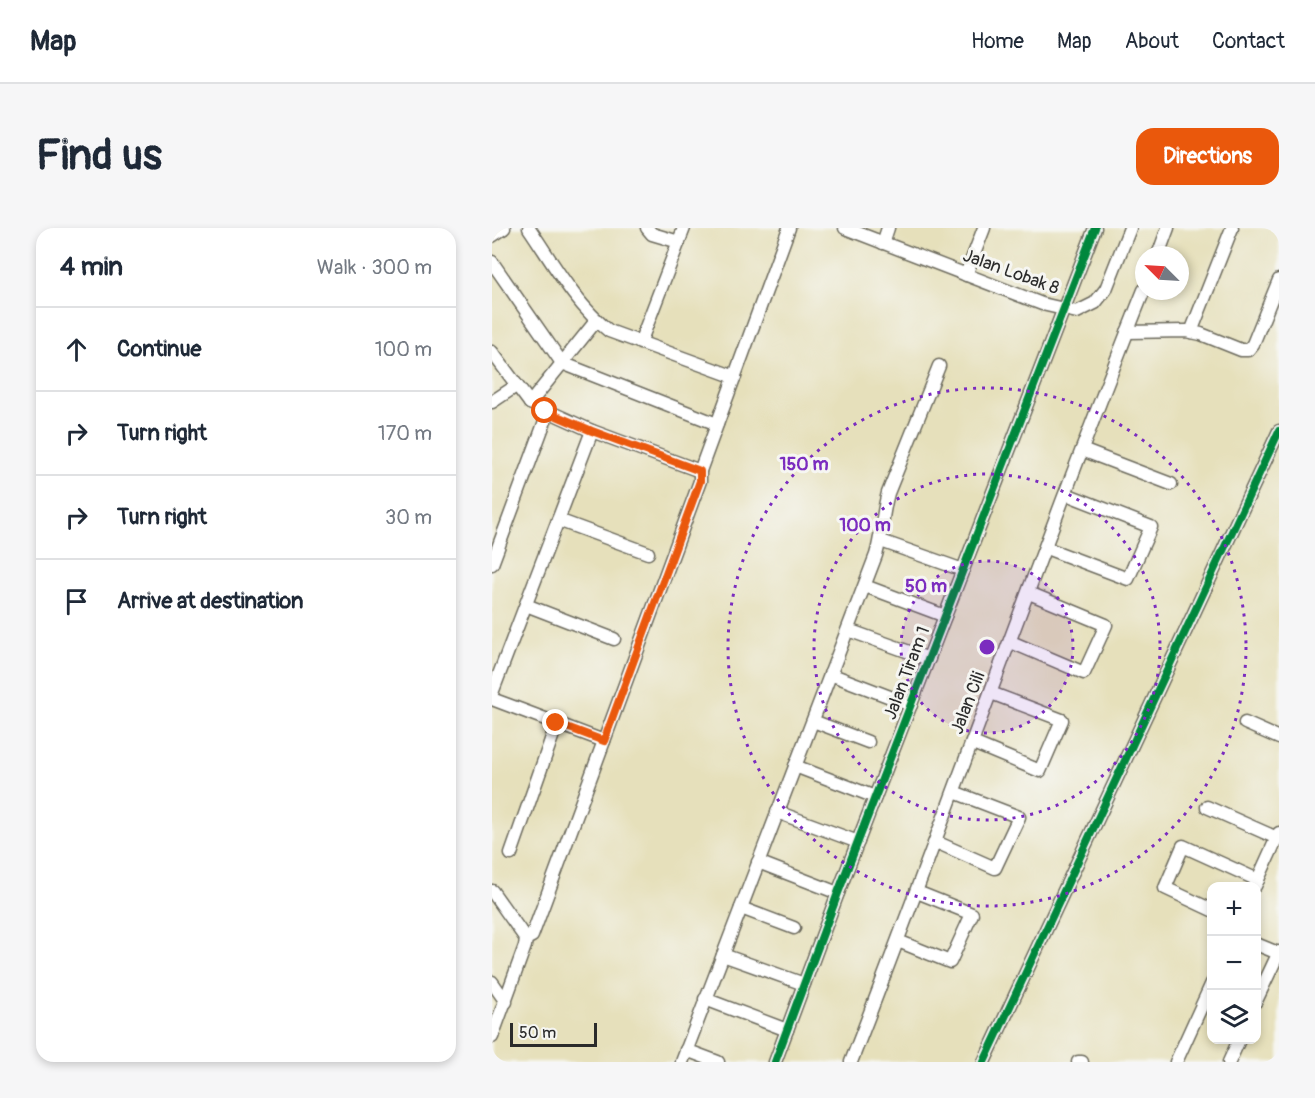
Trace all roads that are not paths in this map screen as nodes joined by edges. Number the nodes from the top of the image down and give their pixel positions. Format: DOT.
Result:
graph roads {
  1 [pos="504,228"];
  2 [pos="529,228"];
  3 [pos="647,228"];
  4 [pos="684,228"];
  5 [pos="789,228"];
  6 [pos="844,228"];
  7 [pos="888,228"];
  8 [pos="984,228"];
  9 [pos="1095,228"];
  10 [pos="1130,228"];
  11 [pos="1168,228"];
  12 [pos="1232,228"];
  13 [pos="492,236"];
  14 [pos="679,242"];
  15 [pos="883,243"];
  16 [pos="1161,246"];
  17 [pos="492,262"];
  18 [pos="966,275"];
  19 [pos="1279,280"];
  20 [pos="1140,300"];
  21 [pos="1064,310"];
  22 [pos="596,321"];
  23 [pos="1127,332"];
  24 [pos="1191,332"];
  25 [pos="640,343"];
  26 [pos="492,352"];
  27 [pos="562,363"];
  28 [pos="939,366"];
  29 [pos="735,377"];
  30 [pos="516,386"];
  31 [pos="492,402"];
  32 [pos="530,404"];
  33 [pos="548,412"];
  34 [pos="717,424"];
  35 [pos="592,431"];
  36 [pos="1279,431"];
  37 [pos="1082,450"];
  38 [pos="700,471"];
  39 [pos="1172,484"];
  40 [pos="1066,494"];
  41 [pos="558,520"];
  42 [pos="881,541"];
  43 [pos="1046,548"];
  44 [pos="648,553"];
  45 [pos="492,564"];
  46 [pos="963,570"];
  47 [pos="864,586"];
  48 [pos="1029,592"];
  49 [pos="525,605"];
  50 [pos="945,616"];
  51 [pos="848,630"];
  52 [pos="614,639"];
  53 [pos="1011,642"];
  54 [pos="928,659"];
  55 [pos="830,674"];
  56 [pos="492,693"];
  57 [pos="991,693"];
  58 [pos="492,699"];
  59 [pos="911,705"];
  60 [pos="813,721"];
  61 [pos="556,723"];
  62 [pos="1245,723"];
  63 [pos="1279,738"];
  64 [pos="604,741"];
  65 [pos="868,741"];
  66 [pos="973,743"];
  67 [pos="795,766"];
  68 [pos="954,792"];
  69 [pos="875,797"];
  70 [pos="1207,807"];
  71 [pos="777,812"];
  72 [pos="1278,836"];
  73 [pos="858,842"];
  74 [pos="936,842"];
  75 [pos="511,854"];
  76 [pos="758,862"];
  77 [pos="1255,882"];
  78 [pos="1257,882"];
  79 [pos="492,891"];
  80 [pos="917,892"];
  81 [pos="838,893"];
  82 [pos="741,908"];
  83 [pos="1207,908"];
  84 [pos="794,928"];
  85 [pos="526,939"];
  86 [pos="898,941"];
  87 [pos="1261,946"];
  88 [pos="1279,953"];
  89 [pos="723,954"];
  90 [pos="492,982"];
  91 [pos="804,984"];
  92 [pos="1209,990"];
  93 [pos="1261,992"];
  94 [pos="705,999"];
  95 [pos="506,1002"];
  96 [pos="788,1030"];
  97 [pos="492,1037"];
  98 [pos="1237,1044"];
  99 [pos="684,1056"];
  100 [pos="718,1062"];
  101 [pos="776,1062"];
  102 [pos="851,1062"];
  103 [pos="984,1062"];
  104 [pos="1176,1062"];
  105 [pos="1229,1062"];
  1 -- 13 [label="street"];
  2 -- 22 [label="street"];
  3 -- 14 [label="street"];
  4 -- 14 [label="street"];
  5 -- 29 [label="street"];
  6 -- 15 [label="street, Jalan Lobak 8"];
  7 -- 15 [label="street"];
  8 -- 18 [label="street"];
  9 -- 21 [label="street, Jalan Tiram 1"];
  10 -- 21 [label="street"];
  11 -- 16 [label="street"];
  12 -- 24 [label="street"];
  14 -- 25 [label="street"];
  15 -- 18 [label="street, Jalan Lobak 8"];
  17 -- 27 [label="street"];
  18 -- 21 [label="street, Jalan Lobak 8"];
  19 -- 24 [label="street"];
  20 -- 23 [label="street, Jalan Cili"];
  21 -- 46 [label="street, Jalan Tiram 1"];
  22 -- 25 [label="street"];
  22 -- 27 [label="street"];
  23 -- 24 [label="street"];
  23 -- 37 [label="street, Jalan Cili"];
  25 -- 29 [label="street"];
  26 -- 30 [label="street"];
  27 -- 32 [label="street"];
  27 -- 34 [label="street"];
  28 -- 42 [label="street"];
  29 -- 34 [label="street"];
  30 -- 31 [label="street"];
  30 -- 32 [label="street"];
  32 -- 33 [label="street"];
  33 -- 35 [label="street"];
  33 -- 45 [label="street"];
  34 -- 38 [label="street"];
  35 -- 38 [label="street"];
  35 -- 41 [label="street"];
  36 -- 103 [label="street"];
  37 -- 39 [label="street"];
  37 -- 40 [label="street, Jalan Cili"];
  38 -- 64 [label="street"];
  40 -- 43 [label="street, Jalan Cili"];
  40 -- 43 [label="street"];
  41 -- 44 [label="street"];
  41 -- 49 [label="street"];
  42 -- 46 [label="street"];
  42 -- 47 [label="street"];
  43 -- 48 [label="street, Jalan Cili"];
  46 -- 50 [label="street, Jalan Tiram 1"];
  47 -- 50 [label="street"];
  47 -- 51 [label="street"];
  48 -- 53 [label="street, Jalan Cili"];
  48 -- 53 [label="street"];
  49 -- 52 [label="street"];
  49 -- 56 [label="street"];
  50 -- 54 [label="street, Jalan Tiram 1"];
  51 -- 54 [label="street"];
  51 -- 55 [label="street"];
  53 -- 57 [label="street, Jalan Cili"];
  54 -- 59 [label="street, Jalan Tiram 1"];
  55 -- 59 [label="street"];
  55 -- 60 [label="street"];
  57 -- 66 [label="street, Jalan Cili"];
  57 -- 66 [label="street"];
  58 -- 61 [label="street"];
  59 -- 69 [label="street, Jalan Tiram 1"];
  60 -- 65 [label="street"];
  60 -- 67 [label="street"];
  61 -- 64 [label="street"];
  61 -- 75 [label="street"];
  62 -- 63 [label="street"];
  64 -- 85 [label="street"];
  66 -- 68 [label="street, Jalan Cili"];
  67 -- 69 [label="street"];
  67 -- 71 [label="street"];
  68 -- 74 [label="street, Jalan Cili"];
  68 -- 74 [label="street"];
  69 -- 73 [label="street, Jalan Tiram 1"];
  70 -- 72 [label="street"];
  71 -- 73 [label="street"];
  71 -- 76 [label="street"];
  72 -- 78 [label="street"];
  73 -- 81 [label="street, Jalan Tiram 1"];
  74 -- 80 [label="street, Jalan Cili"];
  76 -- 81 [label="street"];
  76 -- 82 [label="street"];
  77 -- 83 [label="street"];
  79 -- 85 [label="street"];
  80 -- 86 [label="street, Jalan Cili"];
  80 -- 86 [label="street"];
  81 -- 91 [label="street, Jalan Tiram 1"];
  82 -- 84 [label="street"];
  82 -- 89 [label="street"];
  85 -- 95 [label="street"];
  86 -- 102 [label="street, Jalan Cili"];
  87 -- 88 [label="street"];
  88 -- 93 [label="street"];
  89 -- 91 [label="street"];
  89 -- 94 [label="street"];
  90 -- 95 [label="street"];
  91 -- 96 [label="street, Jalan Tiram 1"];
  92 -- 104 [label="street"];
  94 -- 96 [label="street"];
  94 -- 99 [label="street"];
  95 -- 97 [label="street"];
  96 -- 101 [label="street, Jalan Tiram 1"];
  98 -- 105 [label="street"];
  99 -- 100 [label="street"];
}
